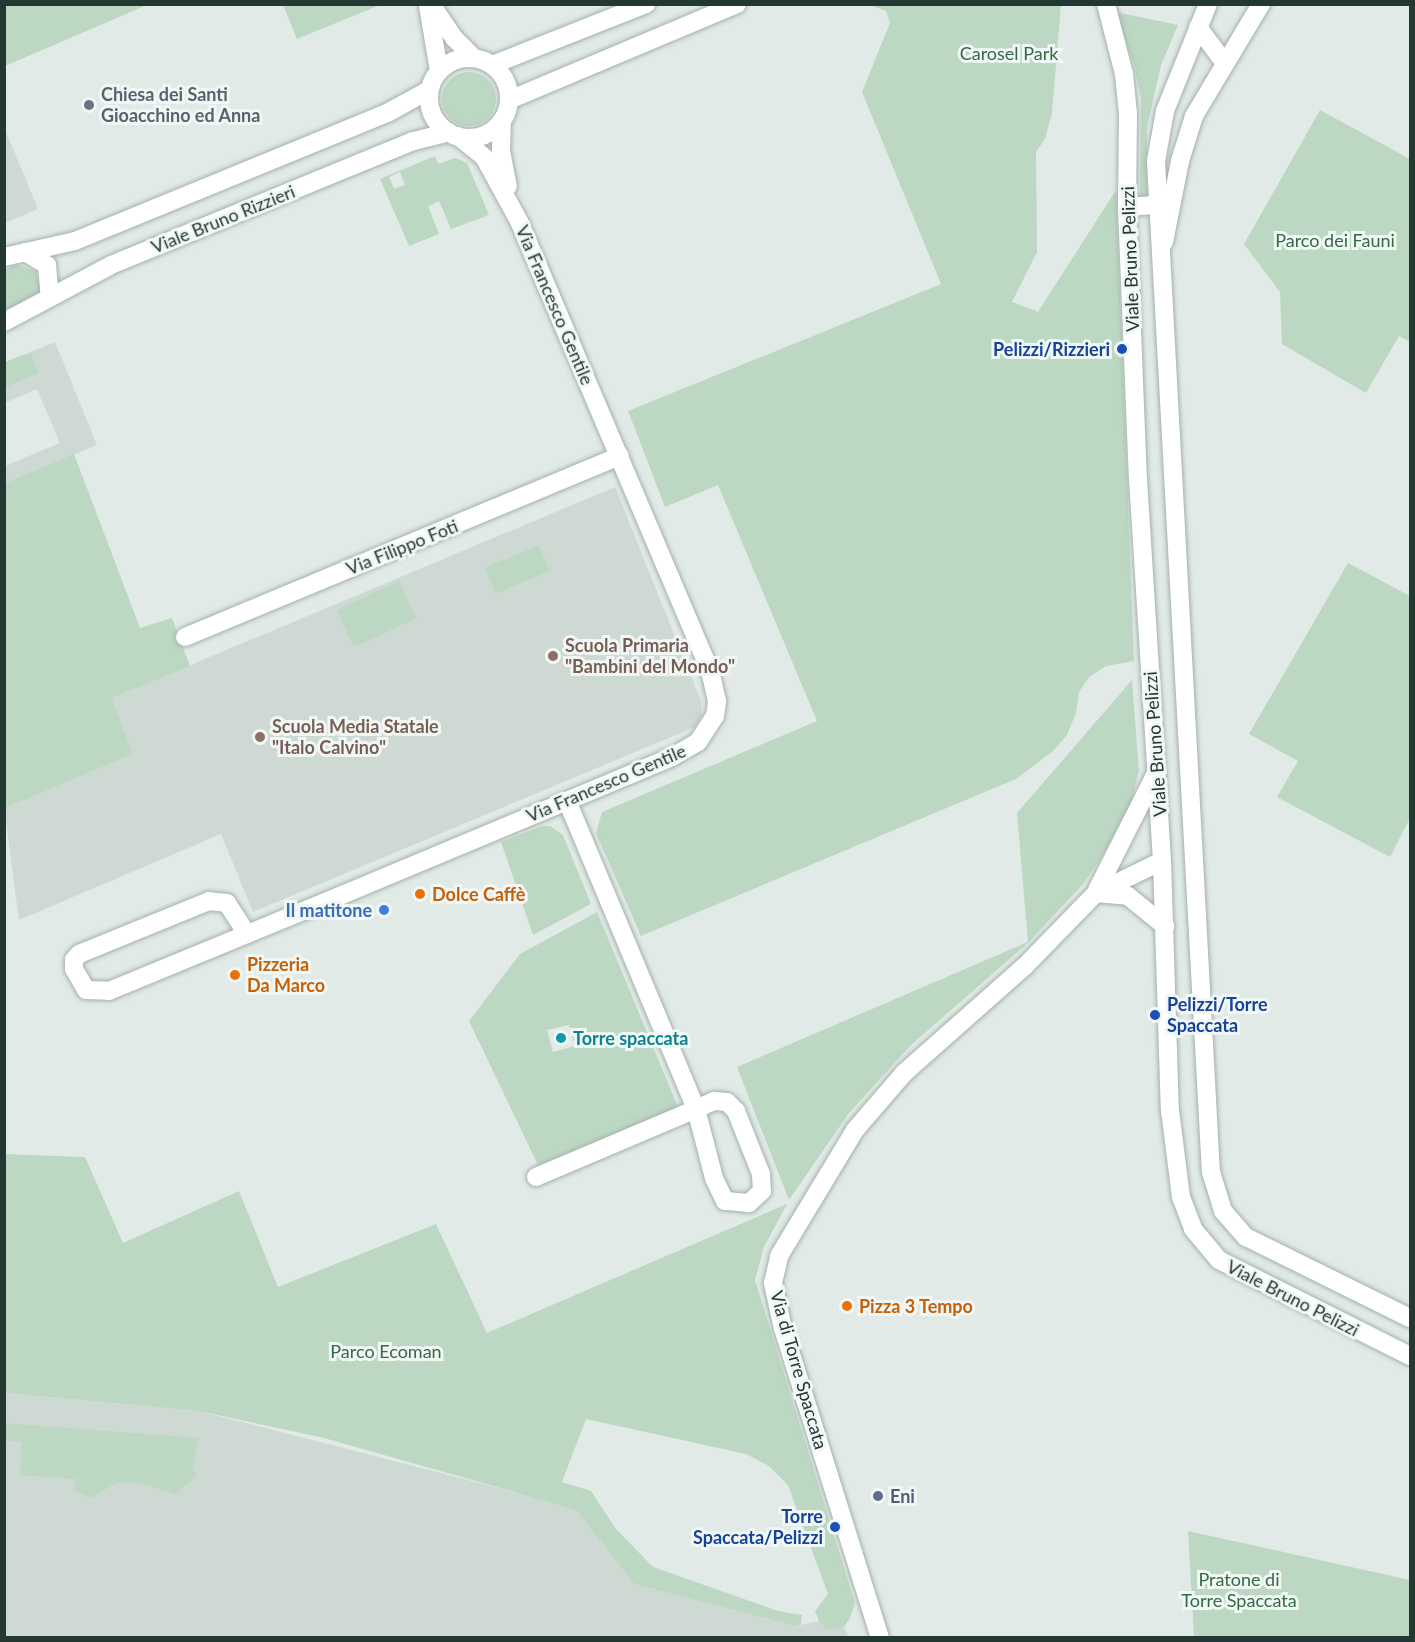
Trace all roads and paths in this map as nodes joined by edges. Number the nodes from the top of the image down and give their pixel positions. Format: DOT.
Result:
graph roads {
  1 [pos="430,4"];
  2 [pos="646,4"];
  3 [pos="737,4"];
  4 [pos="1106,4"];
  5 [pos="1208,4"];
  6 [pos="1261,4"];
  7 [pos="1198,27"];
  8 [pos="474,58"];
  9 [pos="1224,62"];
  10 [pos="492,65"];
  11 [pos="439,71"];
  12 [pos="429,90"];
  13 [pos="509,100"];
  14 [pos="502,120"];
  15 [pos="453,134"];
  16 [pos="1158,205"];
  17 [pos="1127,207"];
  18 [pos="514,211"];
  19 [pos="25,252"];
  20 [pos="1162,252"];
  21 [pos="4,257"];
  22 [pos="50,297"];
  23 [pos="4,322"];
  24 [pos="620,456"];
  25 [pos="185,637"];
  26 [pos="1156,771"];
  27 [pos="567,801"];
  28 [pos="1193,858"];
  29 [pos="1162,861"];
  30 [pos="1108,870"];
  31 [pos="1096,893"];
  32 [pos="1165,926"];
  33 [pos="247,934"];
  34 [pos="696,1109"];
  35 [pos="536,1177"];
  36 [pos="1410,1318"];
  37 [pos="1410,1356"];
  38 [pos="880,1638"];
  1 -- 8 [label="street"];
  1 -- 11 [label="street"];
  2 -- 10 [label="street"];
  3 -- 13 [label="street"];
  4 -- 17 [label="street, Viale Bruno Pelizzi"];
  5 -- 7 [label="street, Viale Bruno Pelizzi"];
  6 -- 9 [label="street"];
  7 -- 9 [label="street"];
  7 -- 16 [label="street, Viale Bruno Pelizzi"];
  8 -- 10 [label="street"];
  8 -- 11 [label="street"];
  9 -- 20 [label="street"];
  10 -- 13 [label="street"];
  11 -- 12 [label="street"];
  12 -- 15 [label="street"];
  12 -- 19 [label="street, Viale Bruno Rizzieri"];
  13 -- 14 [label="street"];
  14 -- 15 [label="street"];
  14 -- 18 [label="street, Via Francesco Gentile"];
  15 -- 18 [label="street, Via Francesco Gentile"];
  15 -- 22 [label="street, Viale Bruno Rizzieri"];
  16 -- 17 [label="street"];
  16 -- 20 [label="street, Viale Bruno Pelizzi"];
  17 -- 26 [label="street, Viale Bruno Pelizzi"];
  18 -- 24 [label="street, Via Francesco Gentile"];
  19 -- 21 [label="street, Viale Bruno Rizzieri"];
  19 -- 22 [label="street"];
  20 -- 28 [label="street, Viale Bruno Pelizzi"];
  22 -- 23 [label="street, Viale Bruno Rizzieri"];
  24 -- 25 [label="street, Via Filippo Foti"];
  24 -- 27 [label="street, Via Francesco Gentile"];
  26 -- 29 [label="street, Viale Bruno Pelizzi"];
  26 -- 30 [label="street, Via di Torre Spaccata"];
  27 -- 33 [label="street, Via Francesco Gentile"];
  27 -- 34 [label="street"];
  28 -- 29 [label="street, Via di Torre Spaccata"];
  28 -- 36 [label="street, Viale Bruno Pelizzi"];
  29 -- 30 [label="street"];
  29 -- 31 [label="street, Via di Torre Spaccata"];
  29 -- 32 [label="street, Viale Bruno Pelizzi"];
  30 -- 31 [label="street, Via di Torre Spaccata"];
  31 -- 32 [label="street"];
  31 -- 38 [label="street, Via di Torre Spaccata"];
  32 -- 37 [label="street, Viale Bruno Pelizzi"];
  33 -- 33 [label="street, Via Francesco Gentile"];
  34 -- 34 [label="street"];
  34 -- 35 [label="street"];
}
